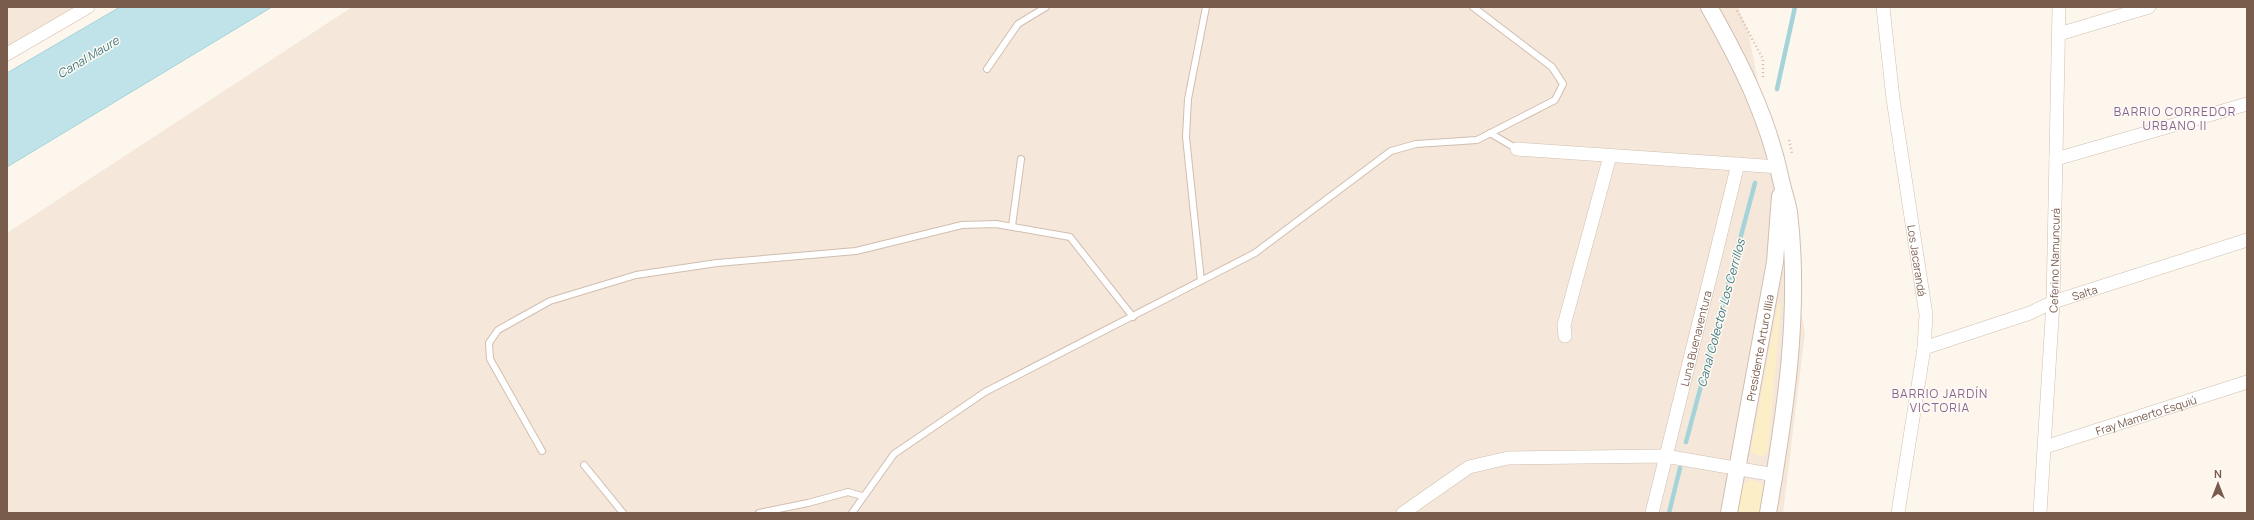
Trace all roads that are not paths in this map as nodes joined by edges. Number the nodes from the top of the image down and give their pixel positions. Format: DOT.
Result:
graph roads {
  1 [pos="88,7"];
  2 [pos="1046,7"];
  3 [pos="1206,7"];
  4 [pos="1472,7"];
  5 [pos="1709,7"];
  6 [pos="1883,7"];
  7 [pos="2059,7"];
  8 [pos="2149,7"];
  9 [pos="2059,34"];
  10 [pos="7,54"];
  11 [pos="987,69"];
  12 [pos="2247,104"];
  13 [pos="1490,133"];
  14 [pos="1517,149"];
  15 [pos="1610,156"];
  16 [pos="1021,159"];
  17 [pos="2056,159"];
  18 [pos="1738,164"];
  19 [pos="1780,174"];
  20 [pos="1012,226"];
  21 [pos="2247,240"];
  22 [pos="1201,281"];
  23 [pos="2053,302"];
  24 [pos="1133,317"];
  25 [pos="1565,336"];
  26 [pos="1924,348"];
  27 [pos="2247,382"];
  28 [pos="2045,447"];
  29 [pos="542,451"];
  30 [pos="1665,456"];
  31 [pos="584,465"];
  32 [pos="1738,468"];
  33 [pos="1775,475"];
  34 [pos="862,496"];
  35 [pos="622,513"];
  36 [pos="759,513"];
  37 [pos="852,513"];
  38 [pos="1403,513"];
  39 [pos="1652,513"];
  40 [pos="1729,513"];
  41 [pos="1768,513"];
  42 [pos="1898,513"];
  43 [pos="2040,513"];
  1 -- 10 [label="street"];
  2 -- 11 [label="lane"];
  3 -- 22 [label="lane"];
  4 -- 13 [label="lane"];
  5 -- 19 [label="street, Presidente Arturo Illia"];
  6 -- 26 [label="street, Los Jacarandá"];
  7 -- 9 [label="street, Ceferino Namuncurá"];
  8 -- 9 [label="street"];
  9 -- 17 [label="street, Ceferino Namuncurá"];
  12 -- 17 [label="street"];
  13 -- 14 [label="lane"];
  13 -- 22 [label="lane"];
  14 -- 15 [label="street"];
  15 -- 18 [label="street"];
  15 -- 25 [label="street"];
  16 -- 20 [label="lane"];
  17 -- 23 [label="street, Ceferino Namuncurá"];
  18 -- 19 [label="street"];
  18 -- 30 [label="street, Luna Buenaventura"];
  19 -- 32 [label="street, Presidente Arturo Illia"];
  19 -- 33 [label="street, Presidente Arturo Illia"];
  20 -- 24 [label="lane"];
  20 -- 29 [label="lane"];
  21 -- 23 [label="street, Salta"];
  22 -- 24 [label="lane"];
  23 -- 26 [label="street, Salta"];
  23 -- 28 [label="street, Ceferino Namuncurá"];
  24 -- 34 [label="lane"];
  26 -- 42 [label="street, Los Jacarandá"];
  27 -- 28 [label="street, Fray Mamerto Esquiú"];
  28 -- 43 [label="street, Ceferino Namuncurá"];
  30 -- 32 [label="street"];
  30 -- 38 [label="street"];
  30 -- 39 [label="street, Luna Buenaventura"];
  31 -- 35 [label="lane"];
  32 -- 33 [label="street"];
  32 -- 40 [label="street, Presidente Arturo Illia"];
  33 -- 41 [label="street, Presidente Arturo Illia"];
  34 -- 36 [label="lane"];
  34 -- 37 [label="lane"];
}
